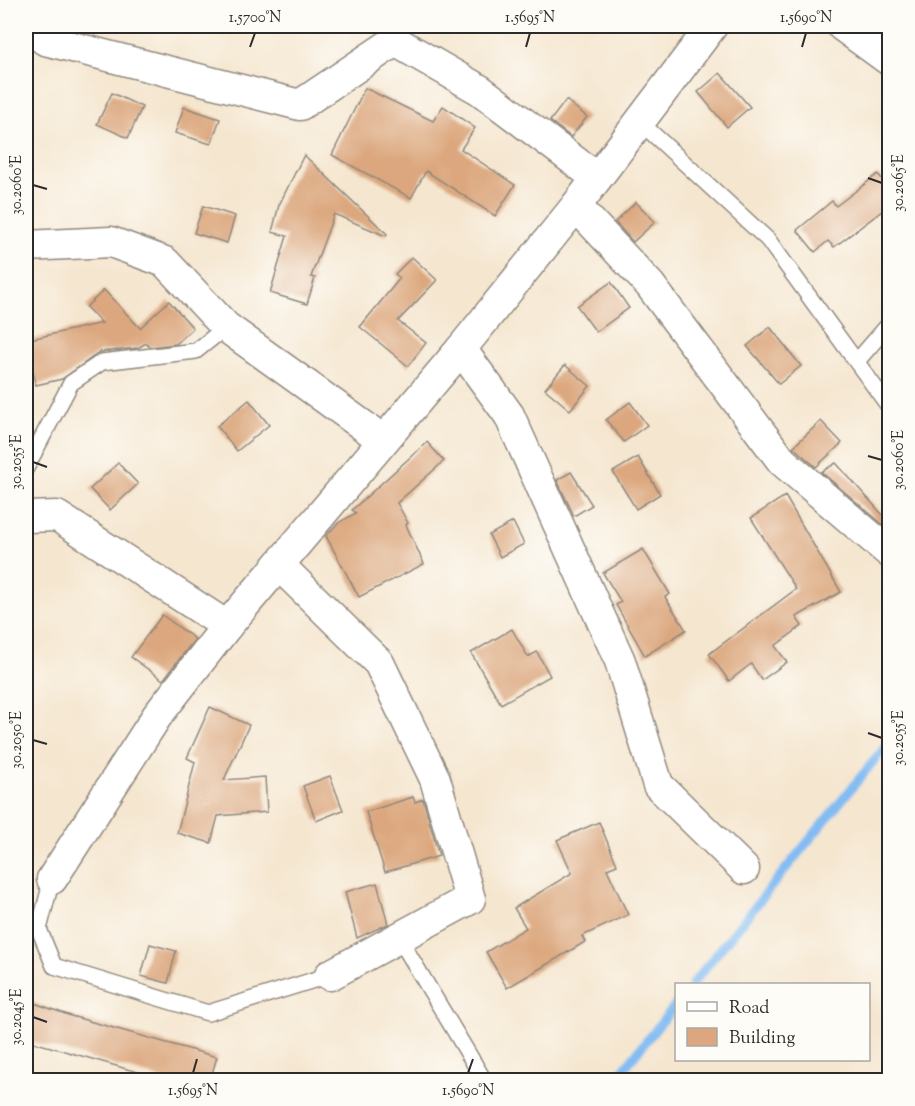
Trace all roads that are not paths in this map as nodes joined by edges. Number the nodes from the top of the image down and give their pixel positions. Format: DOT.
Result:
graph roads {
  1 [pos="26,26"];
  2 [pos="712,26"];
  3 [pos="842,26"];
  4 [pos="394,33"];
  5 [pos="890,62"];
  6 [pos="639,122"];
  7 [pos="597,177"];
  8 [pos="576,206"];
  9 [pos="26,246"];
  10 [pos="890,323"];
  11 [pos="226,327"];
  12 [pos="461,349"];
  13 [pos="858,360"];
  14 [pos="890,408"];
  15 [pos="383,440"];
  16 [pos="26,468"];
  17 [pos="26,516"];
  18 [pos="886,542"];
  19 [pos="279,565"];
  20 [pos="227,626"];
  21 [pos="744,869"];
  22 [pos="52,879"];
  23 [pos="399,938"];
  24 [pos="330,975"];
  25 [pos="484,1080"];
  1 -- 4 [label="street"];
  2 -- 6 [label="street"];
  3 -- 5 [label="street"];
  4 -- 7 [label="street"];
  6 -- 7 [label="street"];
  6 -- 13 [label="lane"];
  7 -- 8 [label="street"];
  8 -- 12 [label="street"];
  8 -- 18 [label="street"];
  9 -- 11 [label="street"];
  10 -- 13 [label="lane"];
  11 -- 15 [label="street"];
  11 -- 16 [label="lane"];
  12 -- 15 [label="street"];
  12 -- 21 [label="street"];
  13 -- 14 [label="lane"];
  15 -- 19 [label="street"];
  17 -- 20 [label="street"];
  19 -- 20 [label="street"];
  19 -- 23 [label="street"];
  20 -- 22 [label="street"];
  22 -- 24 [label="lane"];
  23 -- 24 [label="street"];
  23 -- 25 [label="lane"];
}
